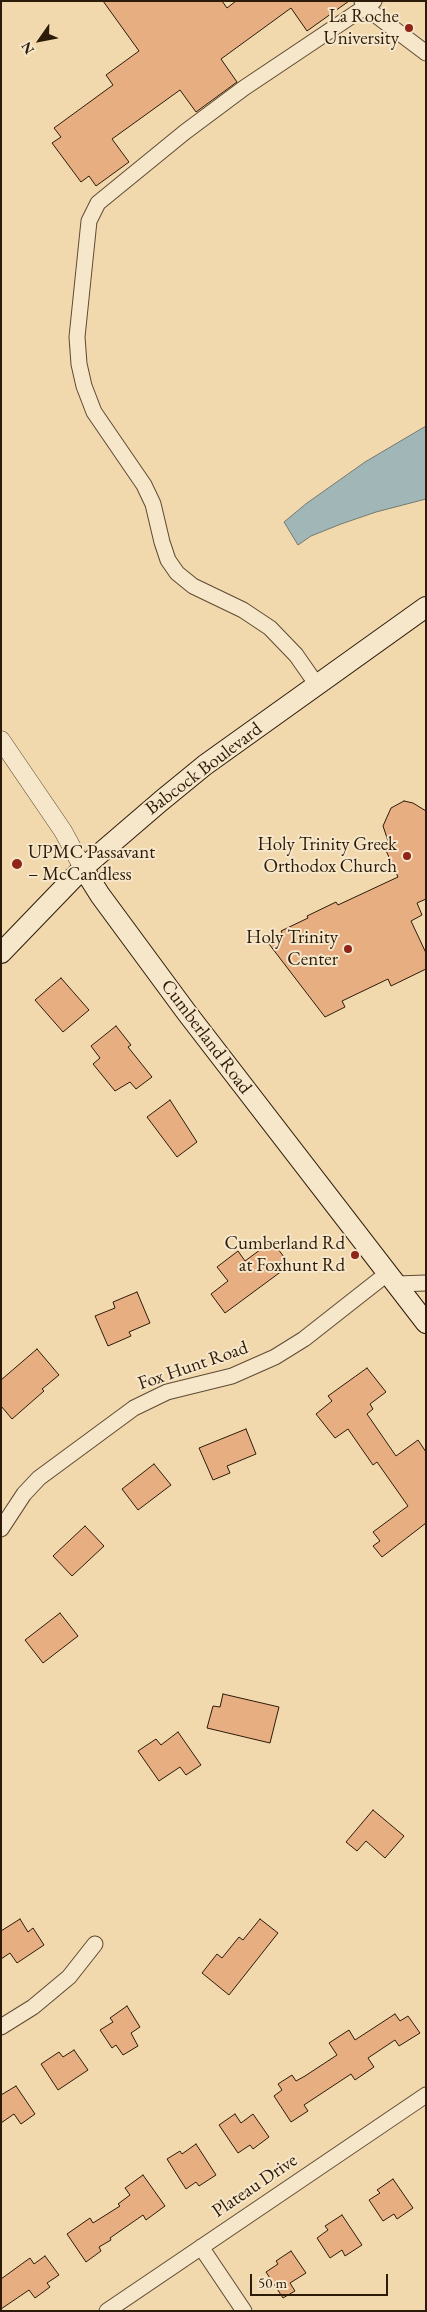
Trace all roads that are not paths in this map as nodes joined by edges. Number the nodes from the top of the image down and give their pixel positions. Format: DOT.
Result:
graph roads {
  1 [pos="367,3"];
  2 [pos="426,53"];
  3 [pos="426,607"];
  4 [pos="317,685"];
  5 [pos="1,740"];
  6 [pos="84,868"];
  7 [pos="1,953"];
  8 [pos="392,1279"];
  9 [pos="426,1283"];
  10 [pos="426,1323"];
  11 [pos="1,1529"];
  12 [pos="95,1944"];
  13 [pos="1,2027"];
  14 [pos="426,2095"];
  15 [pos="201,2247"];
  16 [pos="107,2311"];
  17 [pos="244,2311"];
  1 -- 2 [label="street"];
  1 -- 4 [label="street"];
  3 -- 4 [label="main road, Babcock Boulevard"];
  4 -- 6 [label="main road, Babcock Boulevard"];
  5 -- 6 [label="street, Cumberland Road"];
  6 -- 7 [label="main road, Babcock Boulevard"];
  6 -- 8 [label="main road, Cumberland Road"];
  8 -- 9 [label="street"];
  8 -- 10 [label="main road, Cumberland Road"];
  8 -- 11 [label="street, Fox Hunt Road"];
  12 -- 13 [label="street"];
  14 -- 15 [label="street, Plateau Drive"];
  15 -- 16 [label="street, Plateau Drive"];
  15 -- 17 [label="street"];
}
